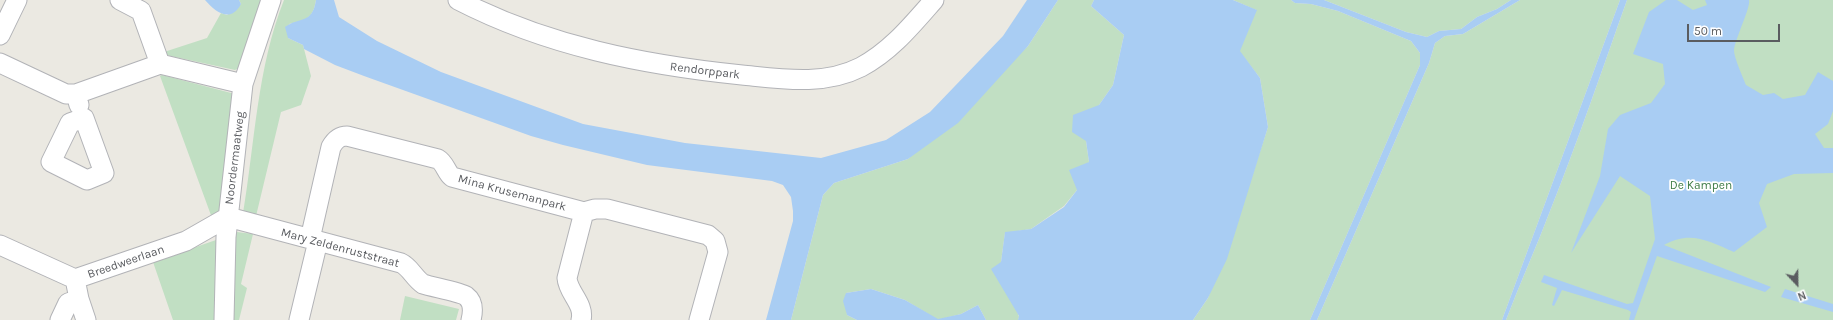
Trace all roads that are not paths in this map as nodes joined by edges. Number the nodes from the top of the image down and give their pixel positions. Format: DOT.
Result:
graph roads {
  1 [pos="17,0"];
  2 [pos="120,0"];
  3 [pos="271,0"];
  4 [pos="458,0"];
  5 [pos="934,0"];
  6 [pos="0,35"];
  7 [pos="0,63"];
  8 [pos="160,64"];
  9 [pos="243,84"];
  10 [pos="76,94"];
  11 [pos="84,118"];
  12 [pos="584,212"];
  13 [pos="228,217"];
  14 [pos="314,240"];
  15 [pos="0,245"];
  16 [pos="75,279"];
  17 [pos="79,299"];
  18 [pos="60,320"];
  19 [pos="86,320"];
  20 [pos="224,320"];
  21 [pos="299,320"];
  22 [pos="471,320"];
  23 [pos="581,320"];
  24 [pos="700,320"];
  1 -- 6 [label="street"];
  2 -- 8 [label="street"];
  3 -- 9 [label="street, Noordermaatweg"];
  4 -- 5 [label="street, Rendorppark"];
  7 -- 10 [label="street"];
  8 -- 9 [label="street"];
  8 -- 10 [label="street"];
  9 -- 13 [label="street, Noordermaatweg"];
  10 -- 11 [label="street"];
  12 -- 14 [label="street, Mina Krusemanpark"];
  12 -- 23 [label="street"];
  12 -- 24 [label="street, Mina Krusemanpark"];
  13 -- 14 [label="street, Mary Zeldenruststraat"];
  13 -- 16 [label="street, Breedweerlaan"];
  13 -- 20 [label="street, Noordermaatweg"];
  14 -- 21 [label="street, Mina Krusemanpark"];
  14 -- 22 [label="street, Mary Zeldenruststraat"];
  15 -- 16 [label="street, Breedweerlaan"];
  16 -- 17 [label="street"];
  17 -- 18 [label="street"];
  17 -- 19 [label="street"];
}
